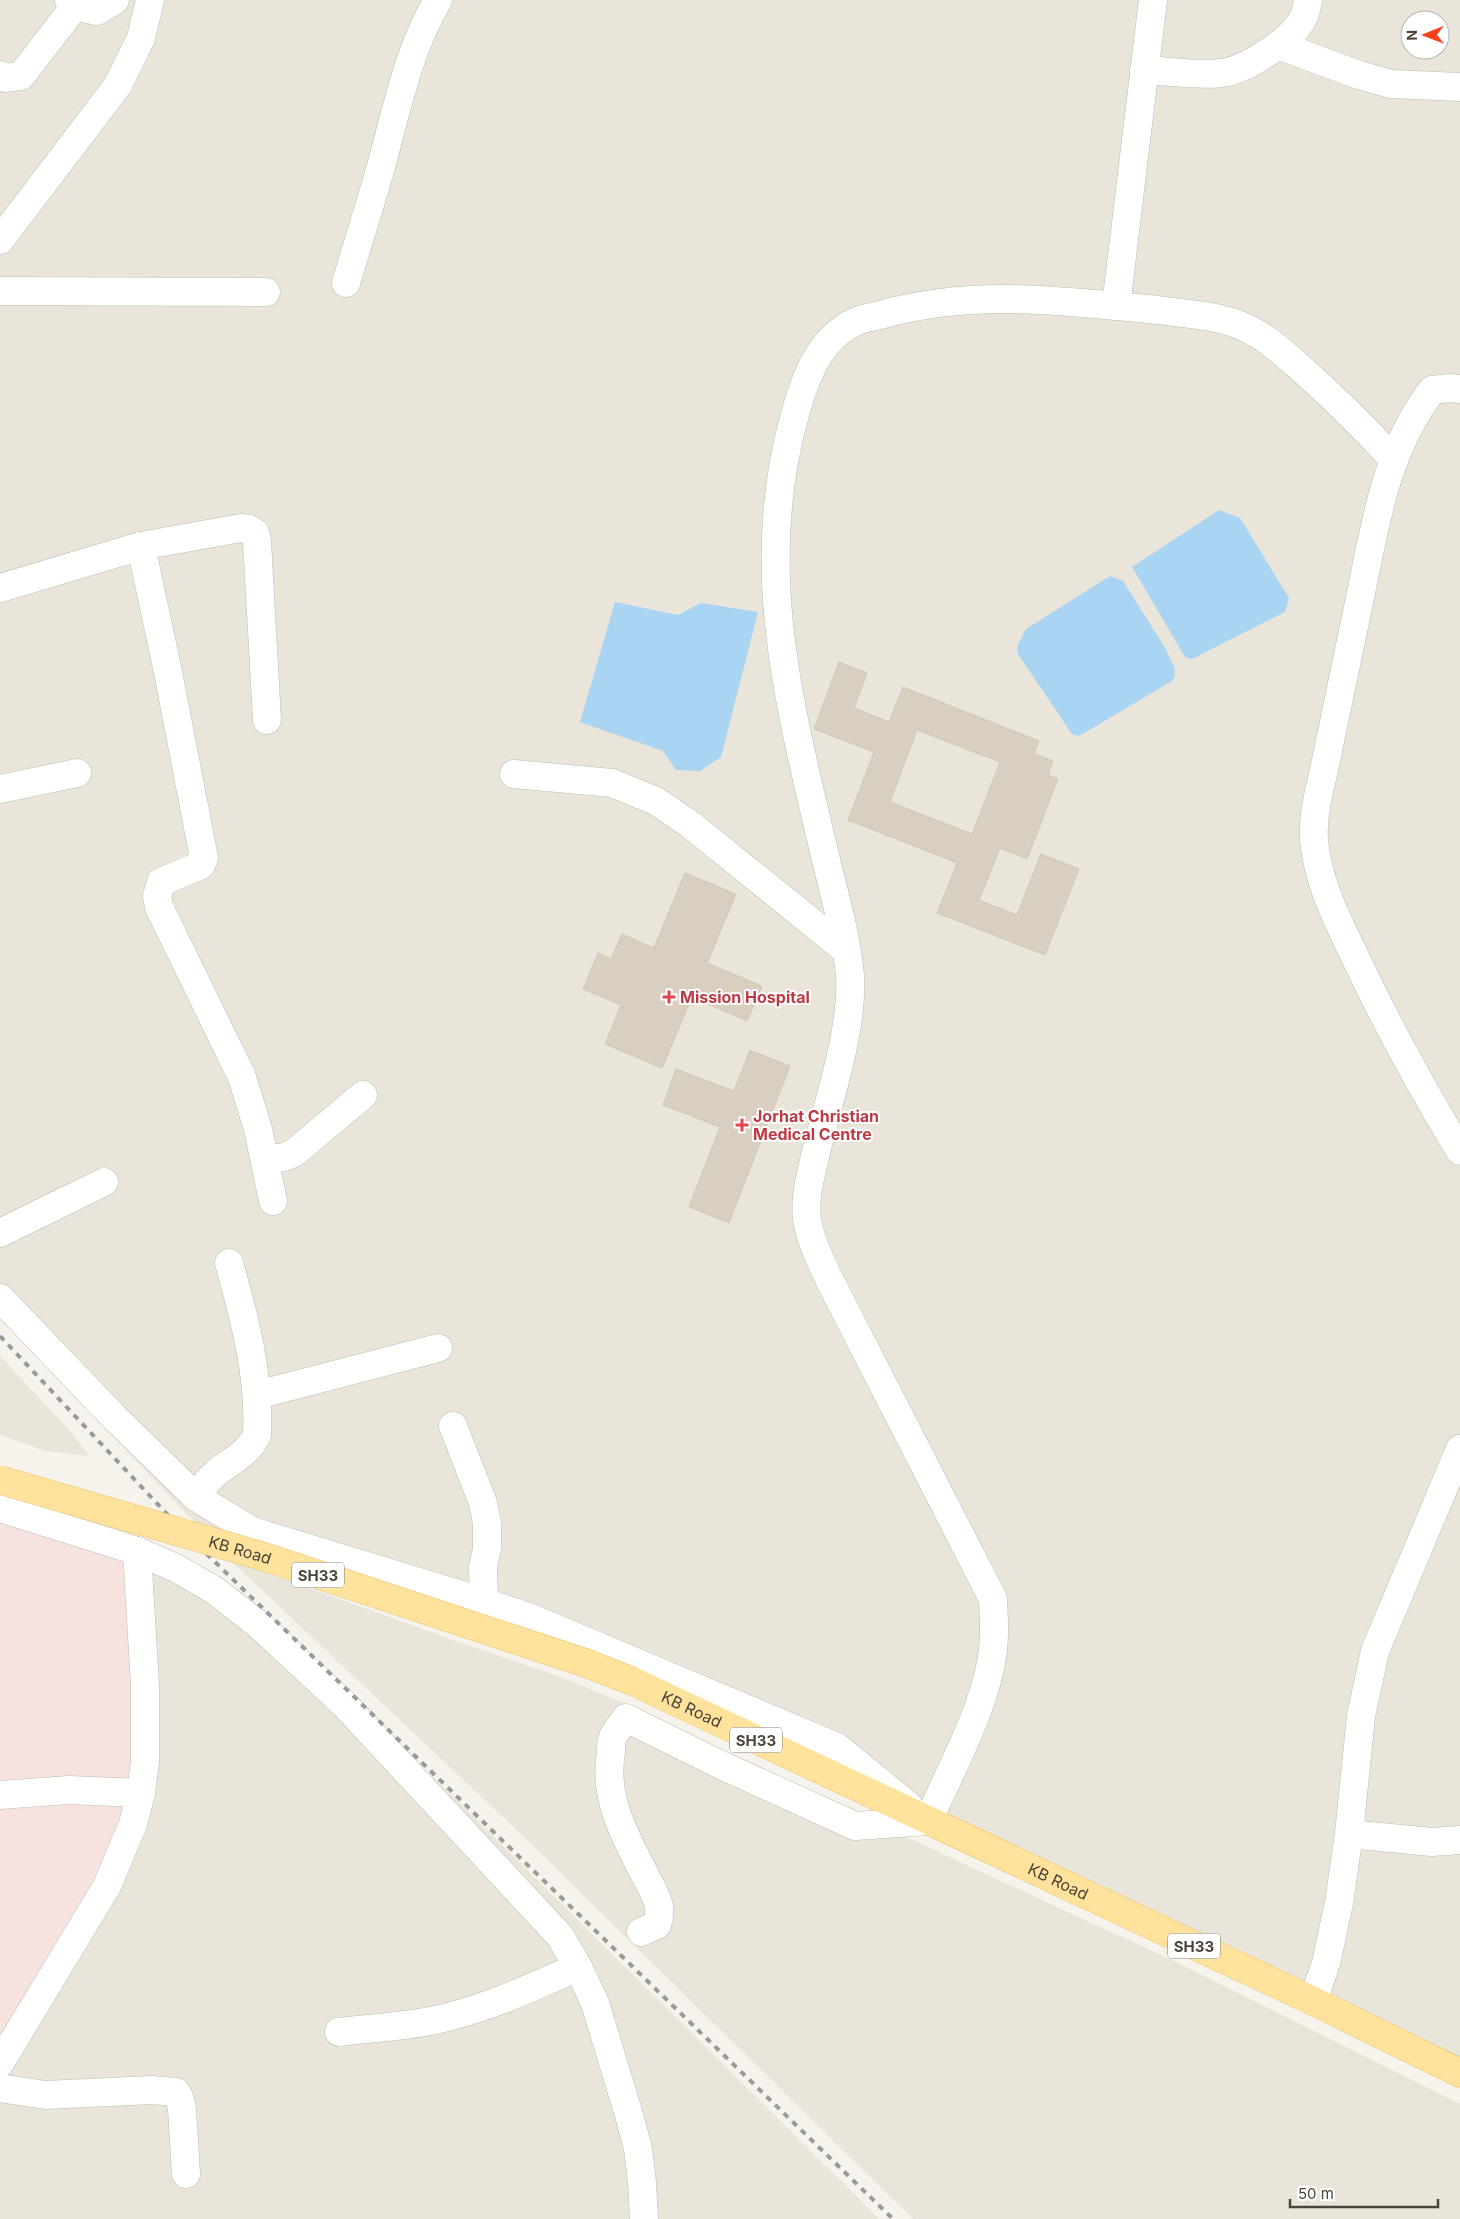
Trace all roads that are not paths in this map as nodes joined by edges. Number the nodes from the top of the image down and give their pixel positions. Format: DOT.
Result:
graph roads {
  1 [pos="115,0"];
  2 [pos="150,0"];
  3 [pos="438,0"];
  4 [pos="1153,0"];
  5 [pos="1308,0"];
  6 [pos="72,3"];
  7 [pos="1278,45"];
  8 [pos="1144,70"];
  9 [pos="0,75"];
  10 [pos="1460,87"];
  11 [pos="0,240"];
  12 [pos="346,283"];
  13 [pos="0,291"];
  14 [pos="266,292"];
  15 [pos="1116,306"];
  16 [pos="1460,389"];
  17 [pos="1393,459"];
  18 [pos="141,546"];
  19 [pos="0,588"];
  20 [pos="267,720"];
  21 [pos="77,773"];
  22 [pos="514,774"];
  23 [pos="0,789"];
  24 [pos="846,950"];
  25 [pos="363,1095"];
  26 [pos="1460,1151"];
  27 [pos="265,1160"];
  28 [pos="104,1182"];
  29 [pos="273,1201"];
  30 [pos="0,1233"];
  31 [pos="229,1263"];
  32 [pos="0,1298"];
  33 [pos="438,1348"];
  34 [pos="257,1395"];
  35 [pos="453,1426"];
  36 [pos="1460,1449"];
  37 [pos="0,1480"];
  38 [pos="196,1497"];
  39 [pos="0,1508"];
  40 [pos="137,1551"];
  41 [pos="484,1602"];
  42 [pos="141,1793"];
  43 [pos="0,1796"];
  44 [pos="928,1820"];
  45 [pos="1349,1834"];
  46 [pos="1460,1840"];
  47 [pos="641,1932"];
  48 [pos="578,1967"];
  49 [pos="1314,2001"];
  50 [pos="339,2032"];
  51 [pos="0,2063"];
  52 [pos="1460,2073"];
  53 [pos="0,2088"];
  54 [pos="186,2174"];
  55 [pos="644,2219"];
  1 -- 6 [label="street"];
  2 -- 11 [label="street"];
  3 -- 12 [label="street"];
  4 -- 8 [label="street"];
  5 -- 7 [label="street"];
  6 -- 9 [label="street"];
  7 -- 8 [label="street"];
  7 -- 10 [label="street"];
  8 -- 15 [label="street"];
  13 -- 14 [label="street"];
  15 -- 17 [label="street"];
  15 -- 24 [label="street"];
  16 -- 17 [label="street"];
  17 -- 26 [label="street"];
  18 -- 19 [label="street"];
  18 -- 20 [label="street"];
  18 -- 27 [label="street"];
  21 -- 23 [label="street"];
  22 -- 24 [label="street"];
  24 -- 44 [label="street"];
  25 -- 27 [label="street"];
  27 -- 29 [label="street"];
  28 -- 30 [label="street"];
  31 -- 34 [label="street"];
  32 -- 38 [label="street"];
  33 -- 34 [label="street"];
  34 -- 38 [label="street"];
  35 -- 41 [label="street"];
  36 -- 45 [label="street"];
  37 -- 44 [label="main road, KB Road / SH33, bridge"];
  38 -- 41 [label="street"];
  39 -- 40 [label="street"];
  40 -- 42 [label="street"];
  40 -- 48 [label="street"];
  41 -- 44 [label="street"];
  42 -- 43 [label="street"];
  42 -- 51 [label="street"];
  44 -- 47 [label="street"];
  44 -- 49 [label="main road, KB Road / SH33"];
  45 -- 46 [label="street"];
  45 -- 49 [label="street"];
  48 -- 50 [label="street"];
  48 -- 55 [label="street"];
  49 -- 52 [label="main road, KB Road / SH33"];
  53 -- 54 [label="street"];
}
